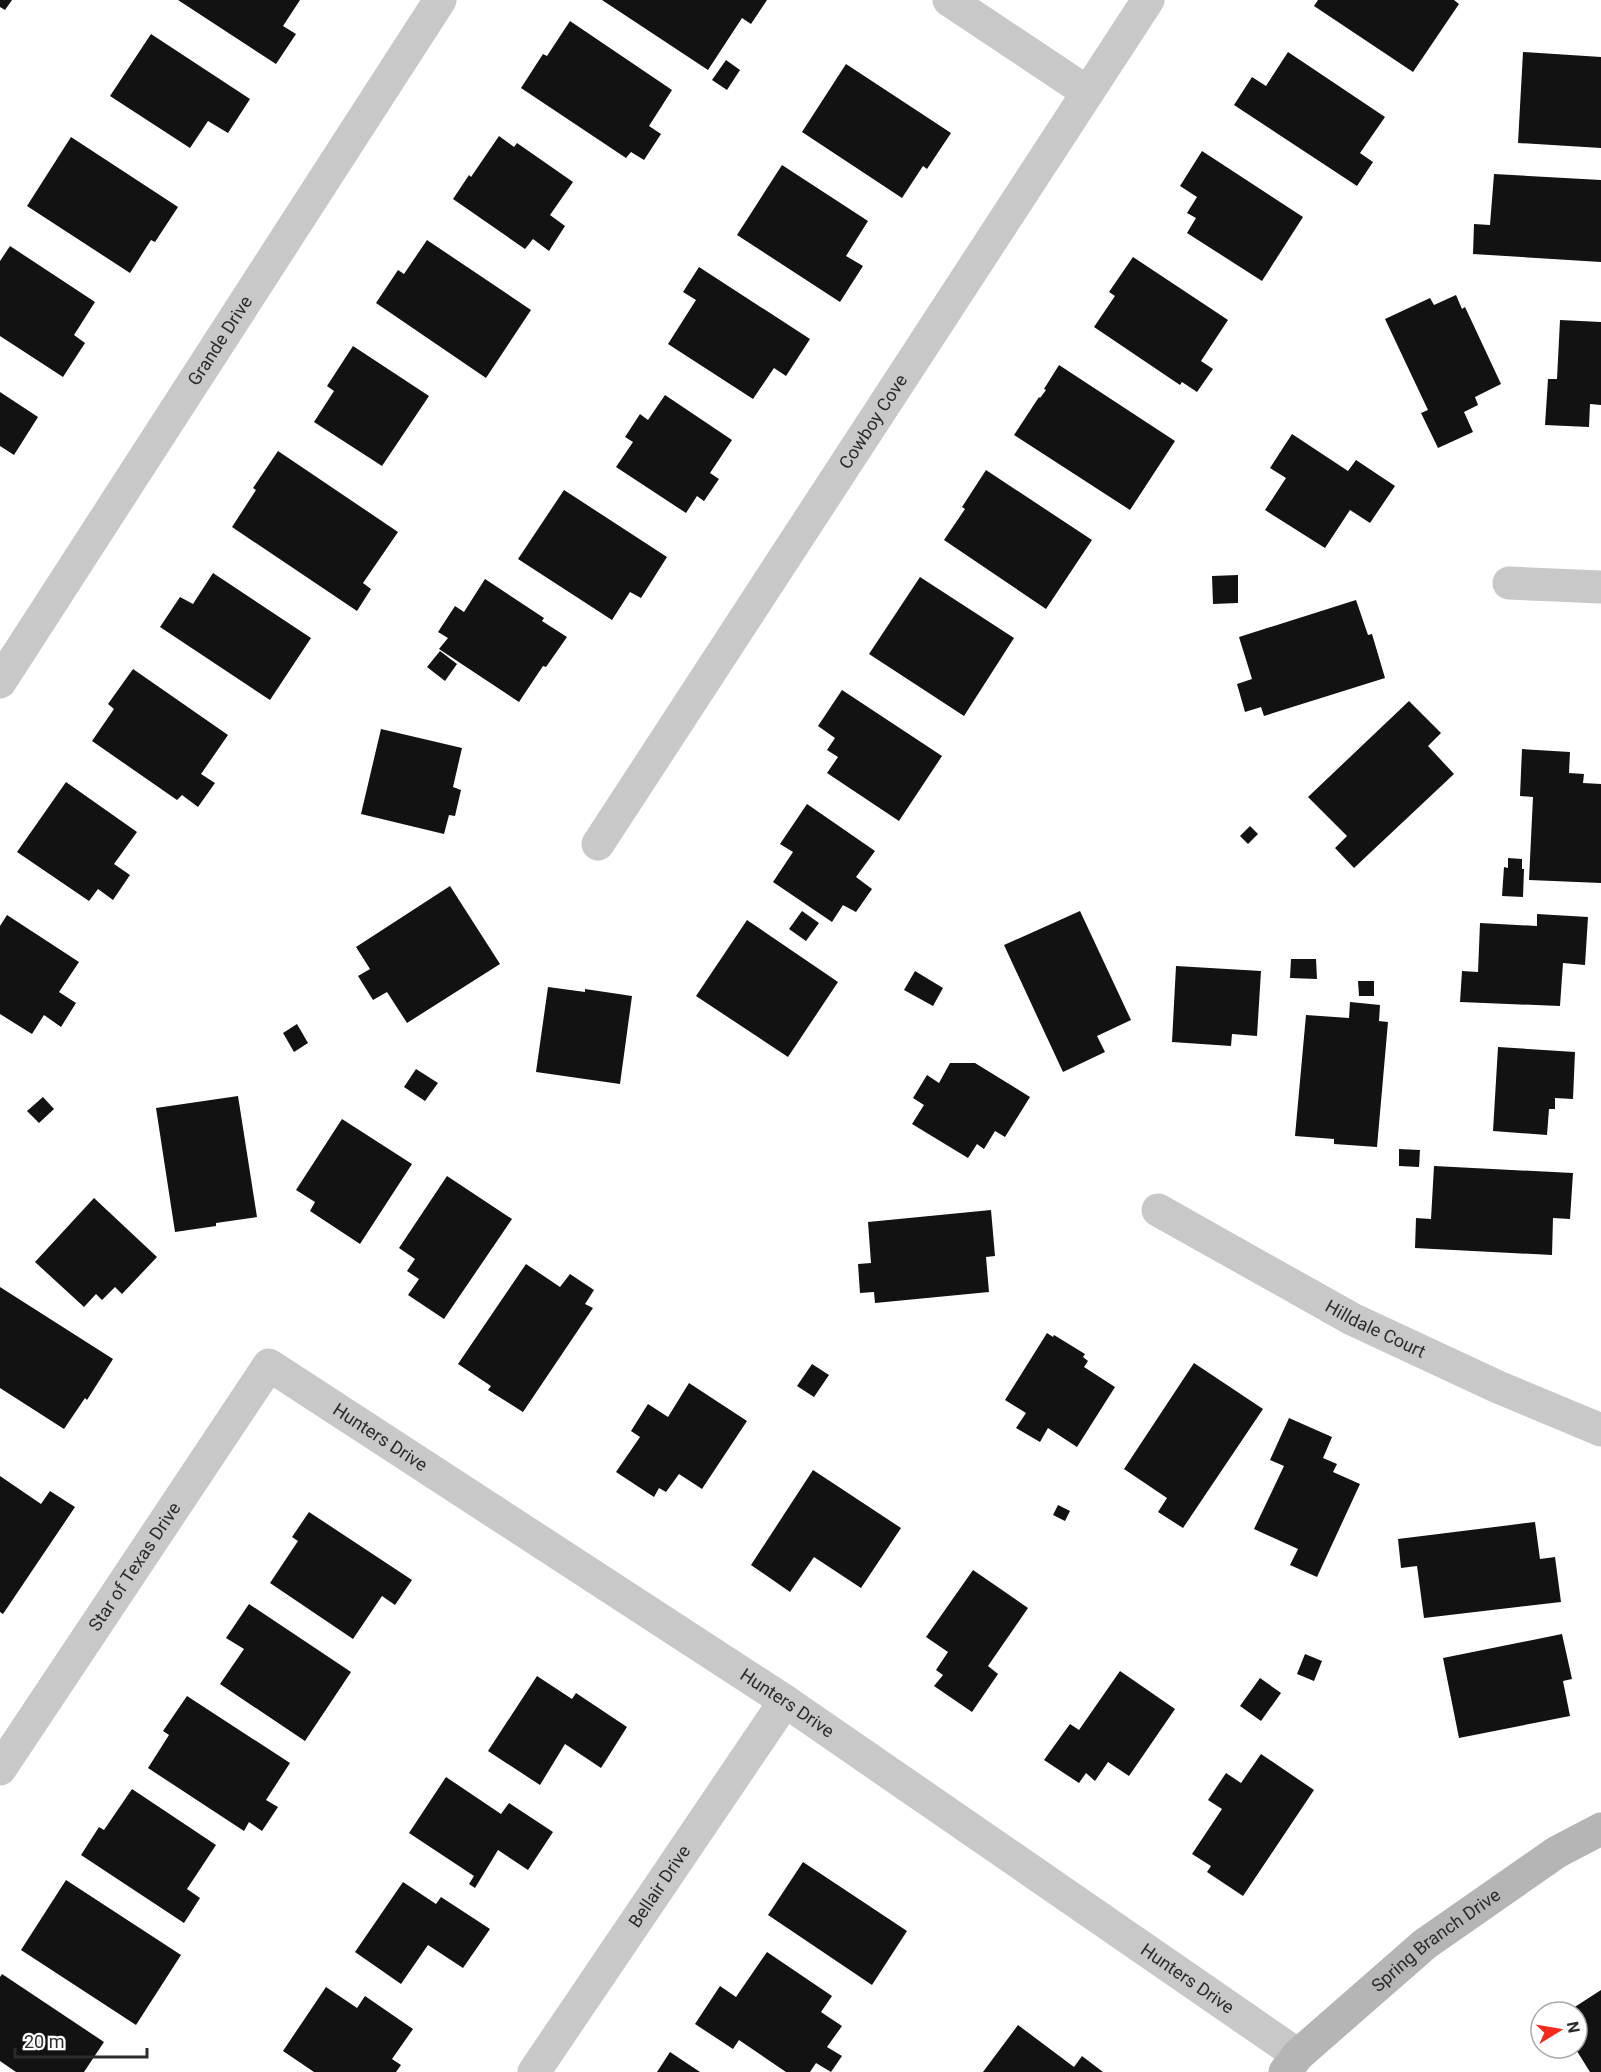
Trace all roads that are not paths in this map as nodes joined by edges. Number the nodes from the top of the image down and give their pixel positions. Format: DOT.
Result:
graph roads {
  1 [pos="440,0"];
  2 [pos="949,0"];
  3 [pos="1148,0"];
  4 [pos="1087,92"];
  5 [pos="1509,583"];
  6 [pos="1601,587"];
  7 [pos="0,682"];
  8 [pos="598,844"];
  9 [pos="1158,1210"];
  10 [pos="269,1365"];
  11 [pos="1601,1431"];
  12 [pos="785,1701"];
  13 [pos="2,1763"];
  14 [pos="1601,1829"];
  15 [pos="1292,2063"];
  16 [pos="534,2072"];
  1 -- 7 [label="street, Grande Drive"];
  2 -- 4 [label="street"];
  3 -- 4 [label="street, Cowboy Cove"];
  4 -- 8 [label="street, Cowboy Cove"];
  5 -- 6 [label="street"];
  9 -- 11 [label="street, Hilldale Court"];
  10 -- 12 [label="street, Hunters Drive"];
  10 -- 13 [label="street, Star of Texas Drive"];
  12 -- 15 [label="street, Hunters Drive"];
  12 -- 16 [label="street, Bellair Drive"];
  14 -- 15 [label="street, Spring Branch Drive"];
}
